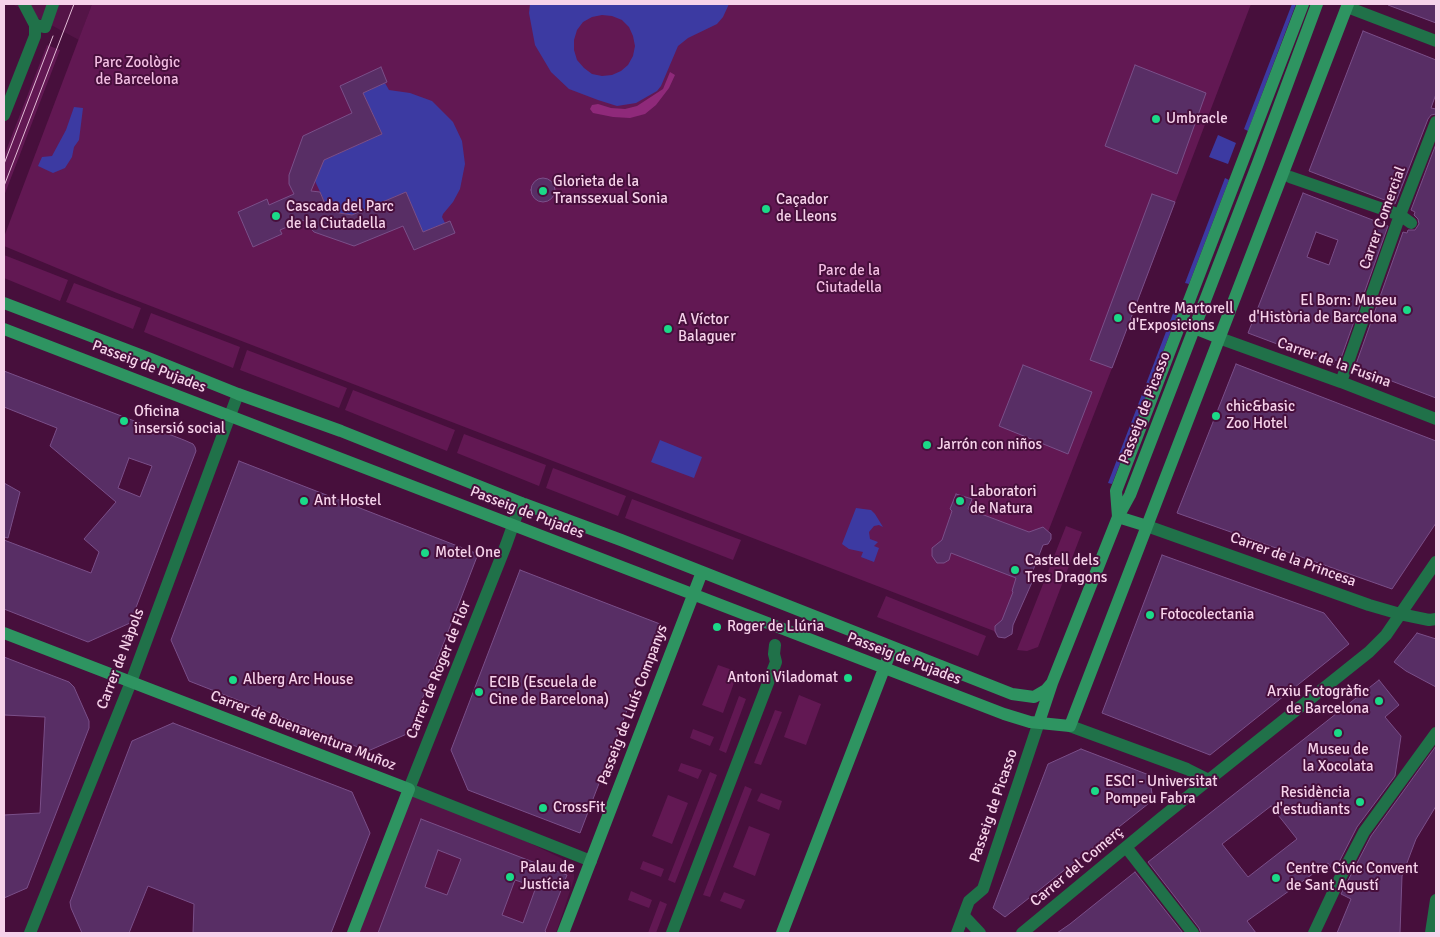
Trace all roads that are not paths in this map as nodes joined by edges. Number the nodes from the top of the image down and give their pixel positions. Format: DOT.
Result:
graph roads {
  1 [pos="53,4"];
  2 [pos="1303,4"];
  3 [pos="1317,4"];
  4 [pos="1347,5"];
  5 [pos="26,7"];
  6 [pos="40,26"];
  7 [pos="1436,41"];
  8 [pos="4,116"];
  9 [pos="1436,122"];
  10 [pos="1290,177"];
  11 [pos="1405,219"];
  12 [pos="4,303"];
  13 [pos="1194,328"];
  14 [pos="4,329"];
  15 [pos="1219,338"];
  16 [pos="1341,382"];
  17 [pos="238,394"];
  18 [pos="230,416"];
  19 [pos="1436,419"];
  20 [pos="521,503"];
  21 [pos="1118,517"];
  22 [pos="514,525"];
  23 [pos="1147,526"];
  24 [pos="1436,562"];
  25 [pos="702,572"];
  26 [pos="693,594"];
  27 [pos="1400,614"];
  28 [pos="1434,622"];
  29 [pos="4,633"];
  30 [pos="775,645"];
  31 [pos="892,648"];
  32 [pos="884,669"];
  33 [pos="131,682"];
  34 [pos="1052,683"];
  35 [pos="1034,697"];
  36 [pos="1039,722"];
  37 [pos="1055,723"];
  38 [pos="1070,726"];
  39 [pos="1436,733"];
  40 [pos="1208,780"];
  41 [pos="409,789"];
  42 [pos="1126,847"];
  43 [pos="591,861"];
  44 [pos="1436,900"];
  45 [pos="964,916"];
  46 [pos="30,933"];
  47 [pos="353,933"];
  48 [pos="563,933"];
  49 [pos="672,933"];
  50 [pos="782,933"];
  51 [pos="957,933"];
  52 [pos="980,933"];
  53 [pos="1022,933"];
  54 [pos="1193,933"];
  55 [pos="1314,933"];
  56 [pos="1431,933"];
  1 -- 6 [label="street"];
  2 -- 21 [label="street"];
  3 -- 13 [label="street, Passeig de Picasso"];
  4 -- 7 [label="street"];
  4 -- 15 [label="street"];
  5 -- 6 [label="street"];
  6 -- 8 [label="street"];
  9 -- 11 [label="street, Carrer Comercial"];
  10 -- 11 [label="street"];
  11 -- 16 [label="street, Carrer Comercial"];
  12 -- 17 [label="street, Passeig de Pujades"];
  13 -- 15 [label="street"];
  13 -- 21 [label="street, Passeig de Picasso"];
  14 -- 18 [label="street, Passeig de Pujades"];
  15 -- 16 [label="street, Carrer de la Fusina"];
  15 -- 23 [label="street"];
  16 -- 19 [label="street, Carrer de la Fusina"];
  17 -- 18 [label="street, Carrer de Nàpols"];
  17 -- 20 [label="street, Passeig de Pujades"];
  18 -- 22 [label="street, Passeig de Pujades"];
  18 -- 33 [label="street, Carrer de Nàpols"];
  20 -- 22 [label="street, Carrer de Roger de Flor"];
  20 -- 25 [label="street, Passeig de Pujades"];
  21 -- 23 [label="street"];
  21 -- 34 [label="street, Passeig de Picasso"];
  22 -- 26 [label="street, Passeig de Pujades"];
  22 -- 41 [label="street, Carrer de Roger de Flor"];
  23 -- 27 [label="street, Carrer de la Princesa"];
  23 -- 38 [label="street"];
  24 -- 27 [label="street, Carrer del Comerç"];
  25 -- 26 [label="street, Passeig de Lluís Companys"];
  25 -- 31 [label="street, Passeig de Pujades"];
  26 -- 32 [label="street, Passeig de Pujades"];
  26 -- 43 [label="street, Passeig de Lluís Companys"];
  27 -- 28 [label="street, Carrer de la Princesa"];
  27 -- 40 [label="street, Carrer del Comerç"];
  29 -- 33 [label="street, Carrer de Buenaventura Muñoz"];
  30 -- 49 [label="street"];
  31 -- 32 [label="street"];
  31 -- 35 [label="street, Passeig de Pujades"];
  32 -- 36 [label="street, Passeig de Pujades"];
  32 -- 50 [label="street"];
  33 -- 41 [label="street, Carrer de Buenaventura Muñoz"];
  33 -- 46 [label="street, Carrer de Nàpols"];
  34 -- 35 [label="street"];
  34 -- 36 [label="street, Passeig de Picasso"];
  34 -- 37 [label="street"];
  35 -- 36 [label="street"];
  36 -- 37 [label="street, Passeig de Pujades"];
  36 -- 45 [label="street, Passeig de Picasso"];
  37 -- 38 [label="street, Passeig de Pujades"];
  38 -- 40 [label="street"];
  39 -- 55 [label="street"];
  40 -- 42 [label="street, Carrer del Comerç"];
  41 -- 43 [label="street, Carrer de Buenaventura Muñoz"];
  41 -- 47 [label="street, Carrer de Roger de Flor"];
  42 -- 53 [label="street, Carrer del Comerç"];
  42 -- 54 [label="street"];
  43 -- 48 [label="street, Passeig de Lluís Companys"];
  44 -- 56 [label="street"];
  45 -- 51 [label="street, Passeig de Picasso"];
  45 -- 52 [label="street"];
}
